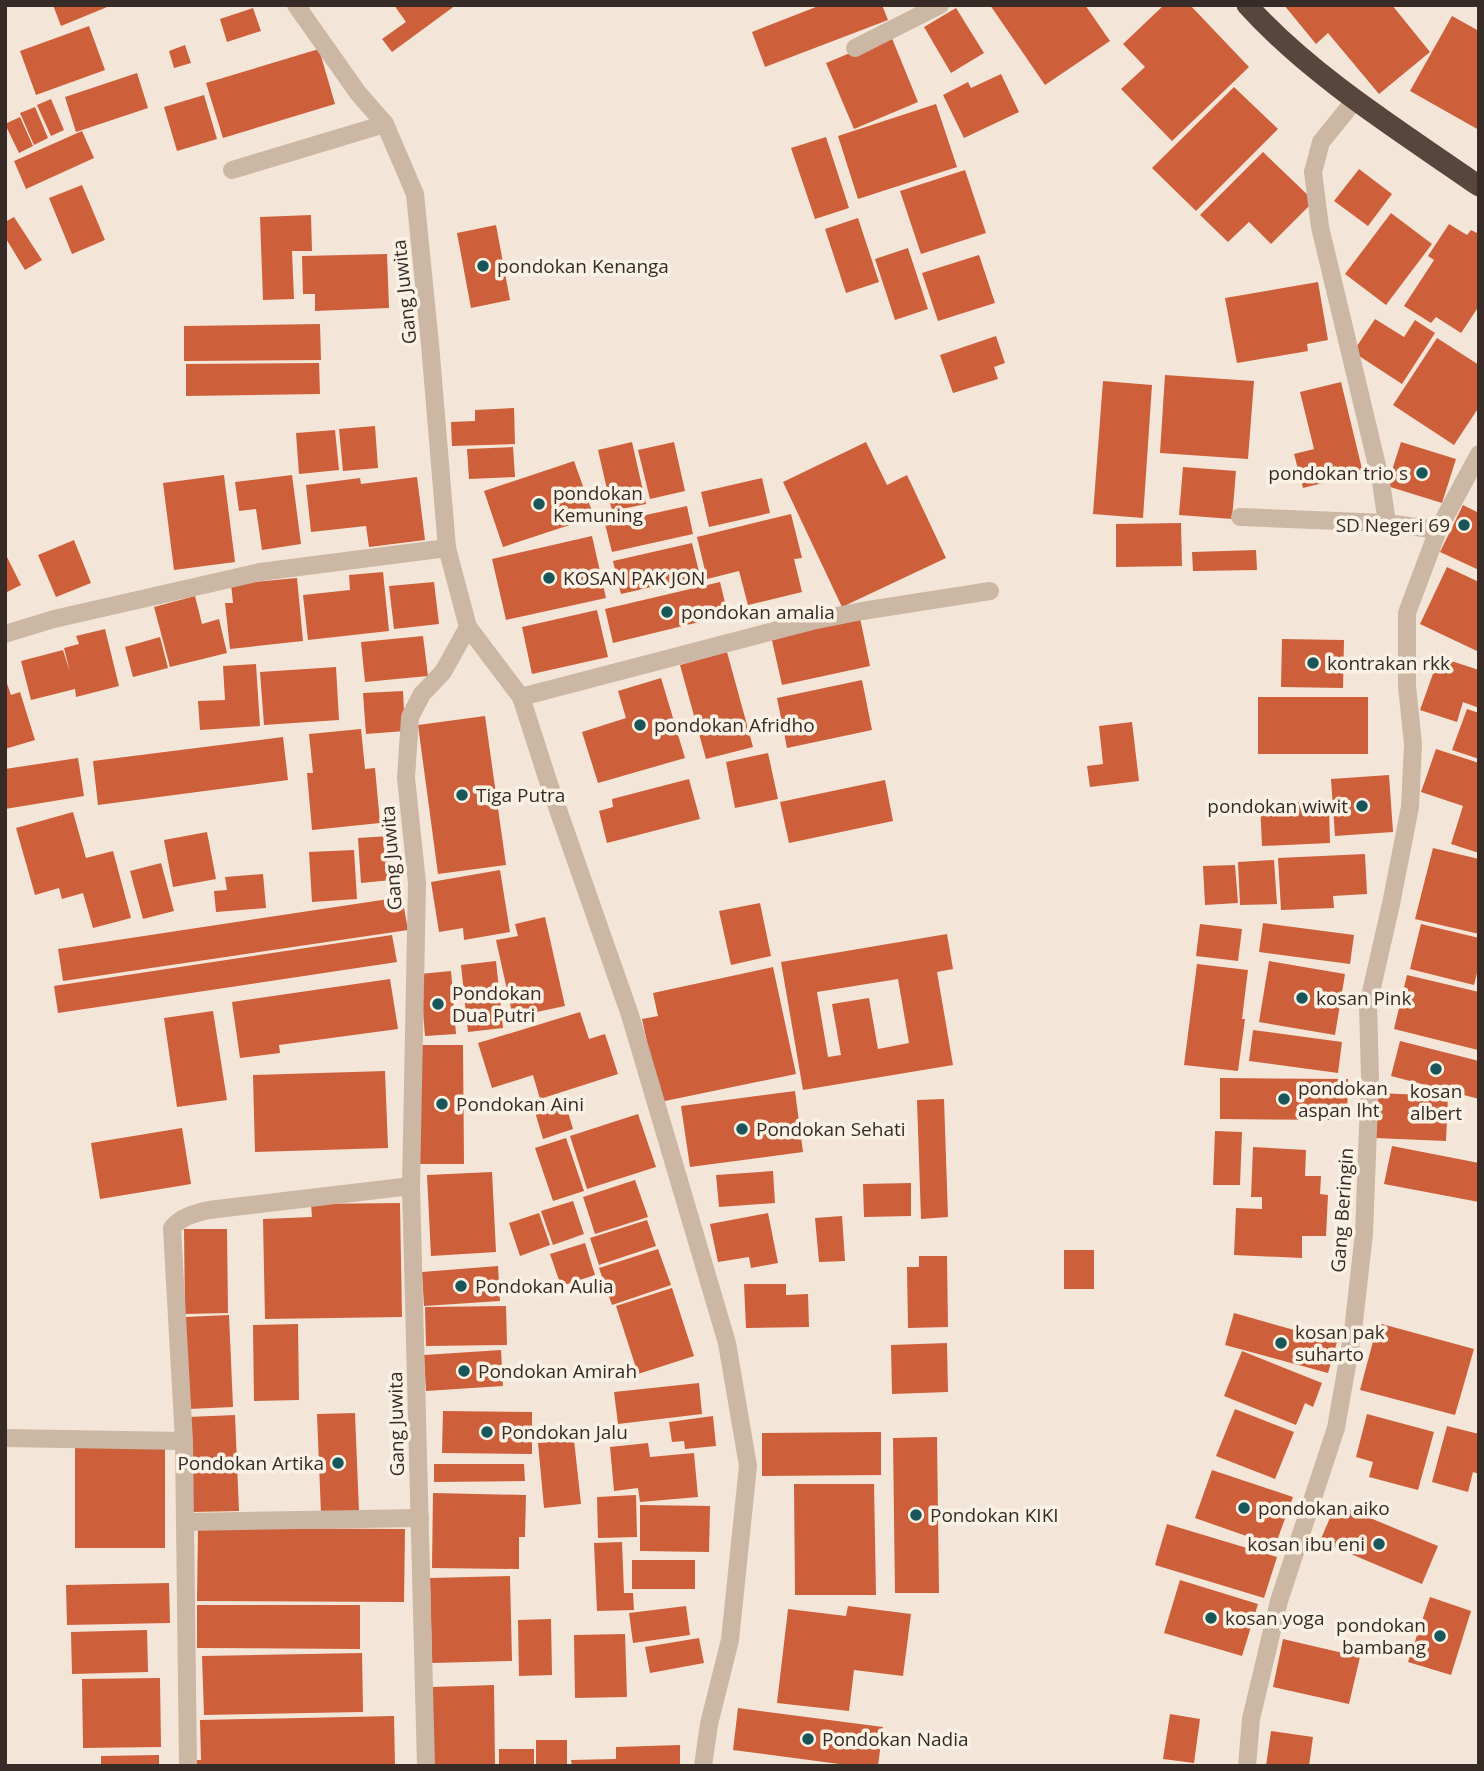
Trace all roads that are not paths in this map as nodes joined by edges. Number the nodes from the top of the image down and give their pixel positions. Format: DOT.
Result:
graph roads {
  1 [pos="296,5"];
  2 [pos="940,5"];
  3 [pos="1247,5"];
  4 [pos="855,48"];
  5 [pos="1355,100"];
  6 [pos="385,124"];
  7 [pos="232,170"];
  8 [pos="1479,186"];
  9 [pos="1479,454"];
  10 [pos="1240,516"];
  11 [pos="1387,523"];
  12 [pos="1438,530"];
  13 [pos="447,548"];
  14 [pos="990,591"];
  15 [pos="468,627"];
  16 [pos="5,634"];
  17 [pos="521,697"];
  18 [pos="411,1186"];
  19 [pos="5,1438"];
  20 [pos="184,1441"];
  21 [pos="420,1518"];
  22 [pos="185,1522"];
  23 [pos="188,1766"];
  24 [pos="426,1766"];
  25 [pos="703,1766"];
  26 [pos="1247,1766"];
  1 -- 6 [label="street, Gang Juwita"];
  2 -- 4 [label="street"];
  3 -- 5 [label="highway"];
  5 -- 8 [label="highway"];
  5 -- 11 [label="street"];
  6 -- 7 [label="street"];
  6 -- 13 [label="street, Gang Juwita"];
  9 -- 12 [label="street, Gang Beringin"];
  10 -- 11 [label="street"];
  11 -- 12 [label="street"];
  12 -- 26 [label="street, Gang Beringin"];
  13 -- 15 [label="street, Gang Juwita"];
  13 -- 16 [label="street"];
  14 -- 17 [label="street"];
  15 -- 17 [label="street"];
  15 -- 18 [label="street, Gang Juwita"];
  17 -- 25 [label="street"];
  18 -- 20 [label="street"];
  18 -- 21 [label="street, Gang Juwita"];
  19 -- 20 [label="street"];
  20 -- 22 [label="street"];
  21 -- 22 [label="street"];
  21 -- 24 [label="street, Gang Juwita"];
  22 -- 23 [label="street"];
}
